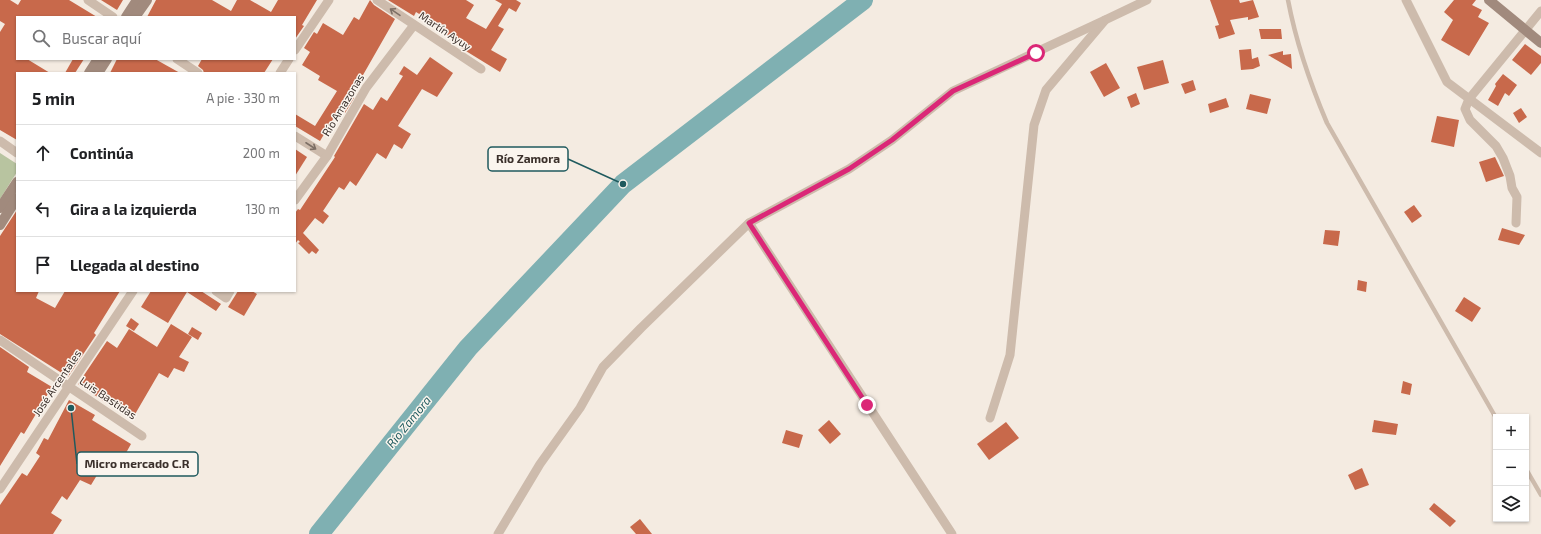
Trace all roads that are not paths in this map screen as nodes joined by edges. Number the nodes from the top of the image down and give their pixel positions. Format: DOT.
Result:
graph roads {
  1 [pos="88,0"];
  2 [pos="137,0"];
  3 [pos="147,0"];
  4 [pos="329,0"];
  5 [pos="377,0"];
  6 [pos="1147,0"];
  7 [pos="1288,0"];
  8 [pos="1406,0"];
  9 [pos="1489,0"];
  10 [pos="1541,11"];
  11 [pos="112,16"];
  12 [pos="127,16"];
  13 [pos="136,16"];
  14 [pos="1105,20"];
  15 [pos="414,25"];
  16 [pos="1525,30"];
  17 [pos="1541,43"];
  18 [pos="296,49"];
  19 [pos="97,60"];
  20 [pos="106,60"];
  21 [pos="178,60"];
  22 [pos="288,60"];
  23 [pos="481,69"];
  24 [pos="89,72"];
  25 [pos="99,72"];
  26 [pos="196,72"];
  27 [pos="281,72"];
  28 [pos="1469,98"];
  29 [pos="296,137"];
  30 [pos="0,142"];
  31 [pos="16,152"];
  32 [pos="1541,153"];
  33 [pos="327,156"];
  34 [pos="16,184"];
  35 [pos="296,199"];
  36 [pos="16,200"];
  37 [pos="0,208"];
  38 [pos="749,223"];
  39 [pos="1516,224"];
  40 [pos="0,225"];
  41 [pos="132,292"];
  42 [pos="0,340"];
  43 [pos="70,387"];
  44 [pos="1494,414"];
  45 [pos="990,418"];
  46 [pos="142,436"];
  47 [pos="1529,474"];
  48 [pos="0,489"];
  49 [pos="1541,494"];
  50 [pos="498,534"];
  51 [pos="952,534"];
  1 -- 11 [label="street"];
  2 -- 12 [label="main road"];
  3 -- 13 [label="main road"];
  4 -- 18 [label="street"];
  15 -- 5 [label="street, Martín Ayuy, one-way"];
  6 -- 14 [label="street"];
  7 -- 44 [label="lane"];
  8 -- 28 [label="street"];
  9 -- 16 [label="main road"];
  10 -- 16 [label="street"];
  14 -- 38 [label="street"];
  14 -- 45 [label="street"];
  15 -- 23 [label="street, Martín Ayuy"];
  15 -- 33 [label="street, Río Amazonas"];
  16 -- 17 [label="main road"];
  16 -- 28 [label="street"];
  19 -- 24 [label="main road"];
  20 -- 25 [label="main road"];
  21 -- 26 [label="street"];
  22 -- 27 [label="street"];
  28 -- 32 [label="street"];
  28 -- 39 [label="street"];
  29 -- 33 [label="street, one-way"];
  30 -- 31 [label="street"];
  33 -- 35 [label="street, Río Amazonas"];
  34 -- 37 [label="main road"];
  36 -- 40 [label="main road"];
  38 -- 50 [label="street"];
  38 -- 51 [label="street"];
  41 -- 43 [label="street, José Arcentales"];
  42 -- 43 [label="street, Luis Bastidas"];
  43 -- 46 [label="street, Luis Bastidas"];
  43 -- 48 [label="street, José Arcentales"];
  47 -- 49 [label="lane"];
}
